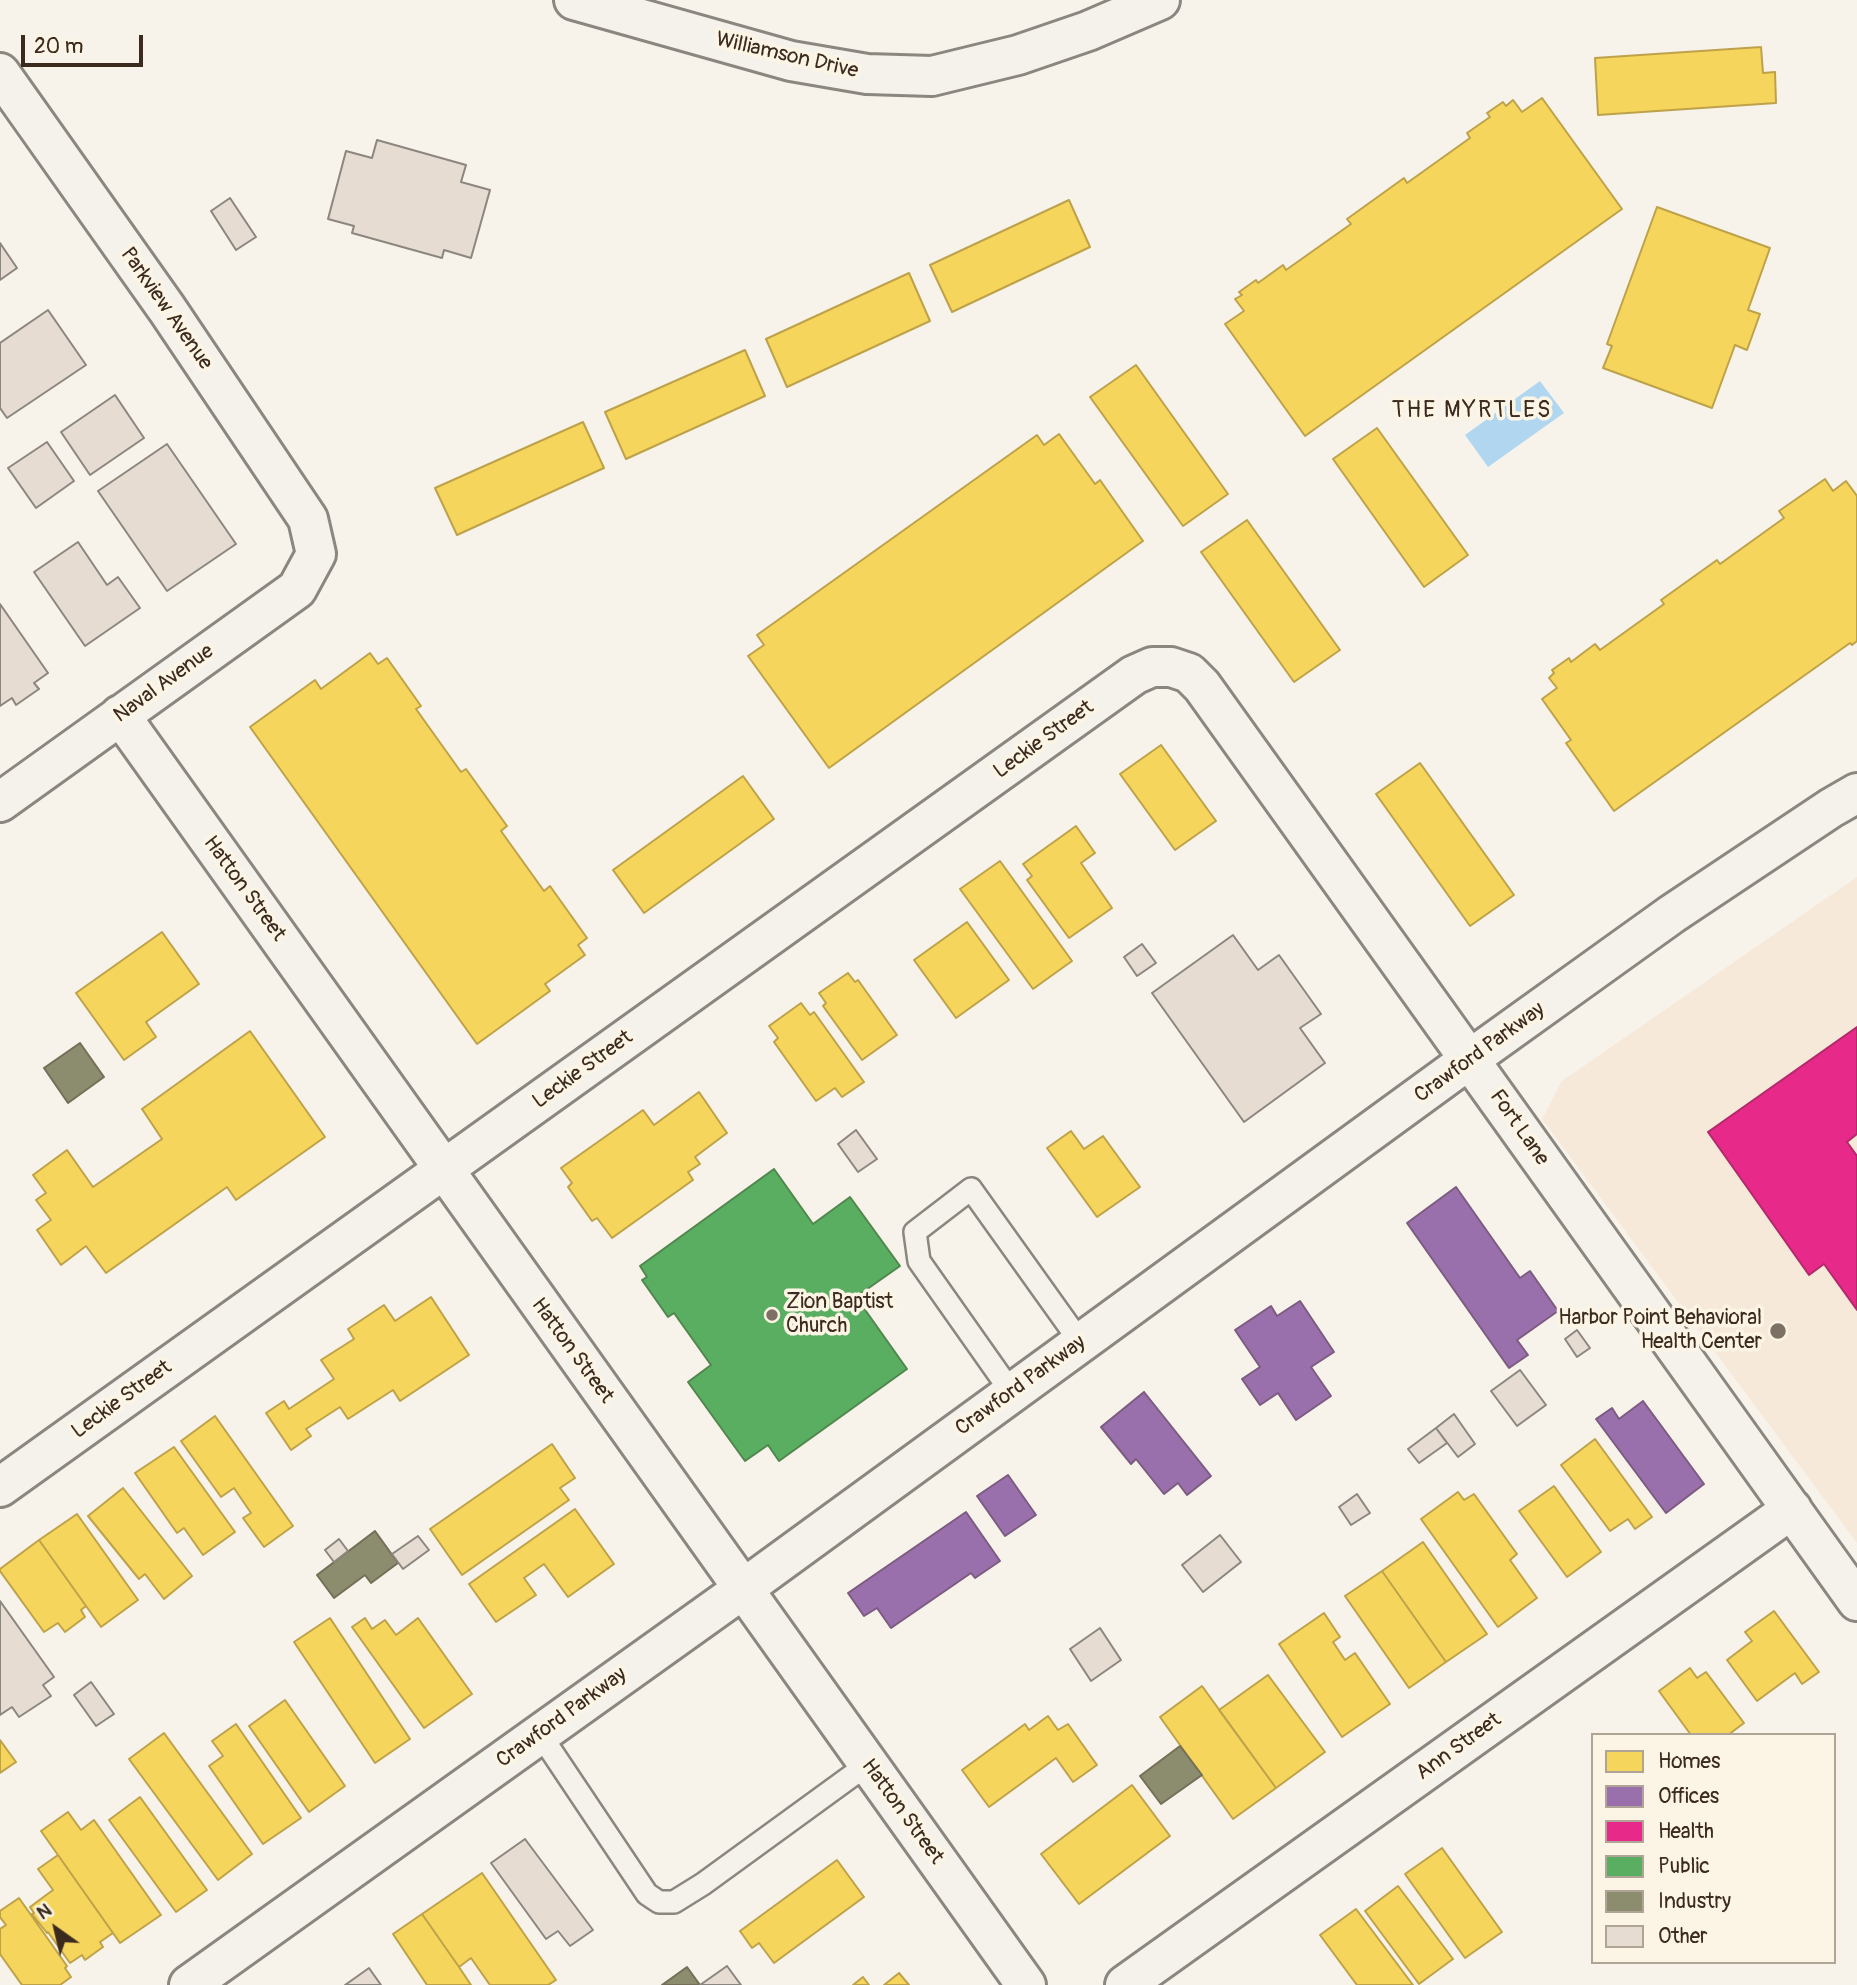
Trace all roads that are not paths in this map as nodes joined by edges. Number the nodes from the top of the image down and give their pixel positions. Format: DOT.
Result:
graph roads {
  1 [pos="574,0"];
  2 [pos="1160,0"];
  3 [pos="0,73"];
  4 [pos="316,554"];
  5 [pos="1171,667"];
  6 [pos="120,715"];
  7 [pos="1857,793"];
  8 [pos="0,802"];
  9 [pos="1470,1059"];
  10 [pos="443,1170"];
  11 [pos="1080,1343"];
  12 [pos="1012,1393"];
  13 [pos="0,1487"];
  14 [pos="1792,1509"];
  15 [pos="743,1589"];
  16 [pos="1857,1601"];
  17 [pos="540,1734"];
  18 [pos="868,1764"];
  19 [pos="189,1985"];
  20 [pos="1026,1985"];
  21 [pos="1125,1985"];
  1 -- 2 [label="street, Williamson Drive"];
  3 -- 4 [label="street, Parkview Avenue"];
  4 -- 6 [label="street, Naval Avenue"];
  5 -- 9 [label="street, Fort Lane"];
  5 -- 10 [label="street, Leckie Street"];
  6 -- 8 [label="street, Naval Avenue"];
  6 -- 10 [label="street, Hatton Street"];
  7 -- 9 [label="street, Crawford Parkway"];
  9 -- 11 [label="street, Crawford Parkway"];
  9 -- 14 [label="street, Fort Lane"];
  10 -- 13 [label="street, Leckie Street"];
  10 -- 15 [label="street, Hatton Street"];
  11 -- 12 [label="street, Crawford Parkway"];
  11 -- 12 [label="lane"];
  12 -- 15 [label="street, Crawford Parkway"];
  14 -- 16 [label="street, Fort Lane"];
  14 -- 21 [label="street, Ann Street"];
  15 -- 17 [label="street, Crawford Parkway"];
  15 -- 18 [label="street, Hatton Street"];
  17 -- 18 [label="lane"];
  17 -- 19 [label="street, Crawford Parkway"];
  18 -- 20 [label="street, Hatton Street"];
}
